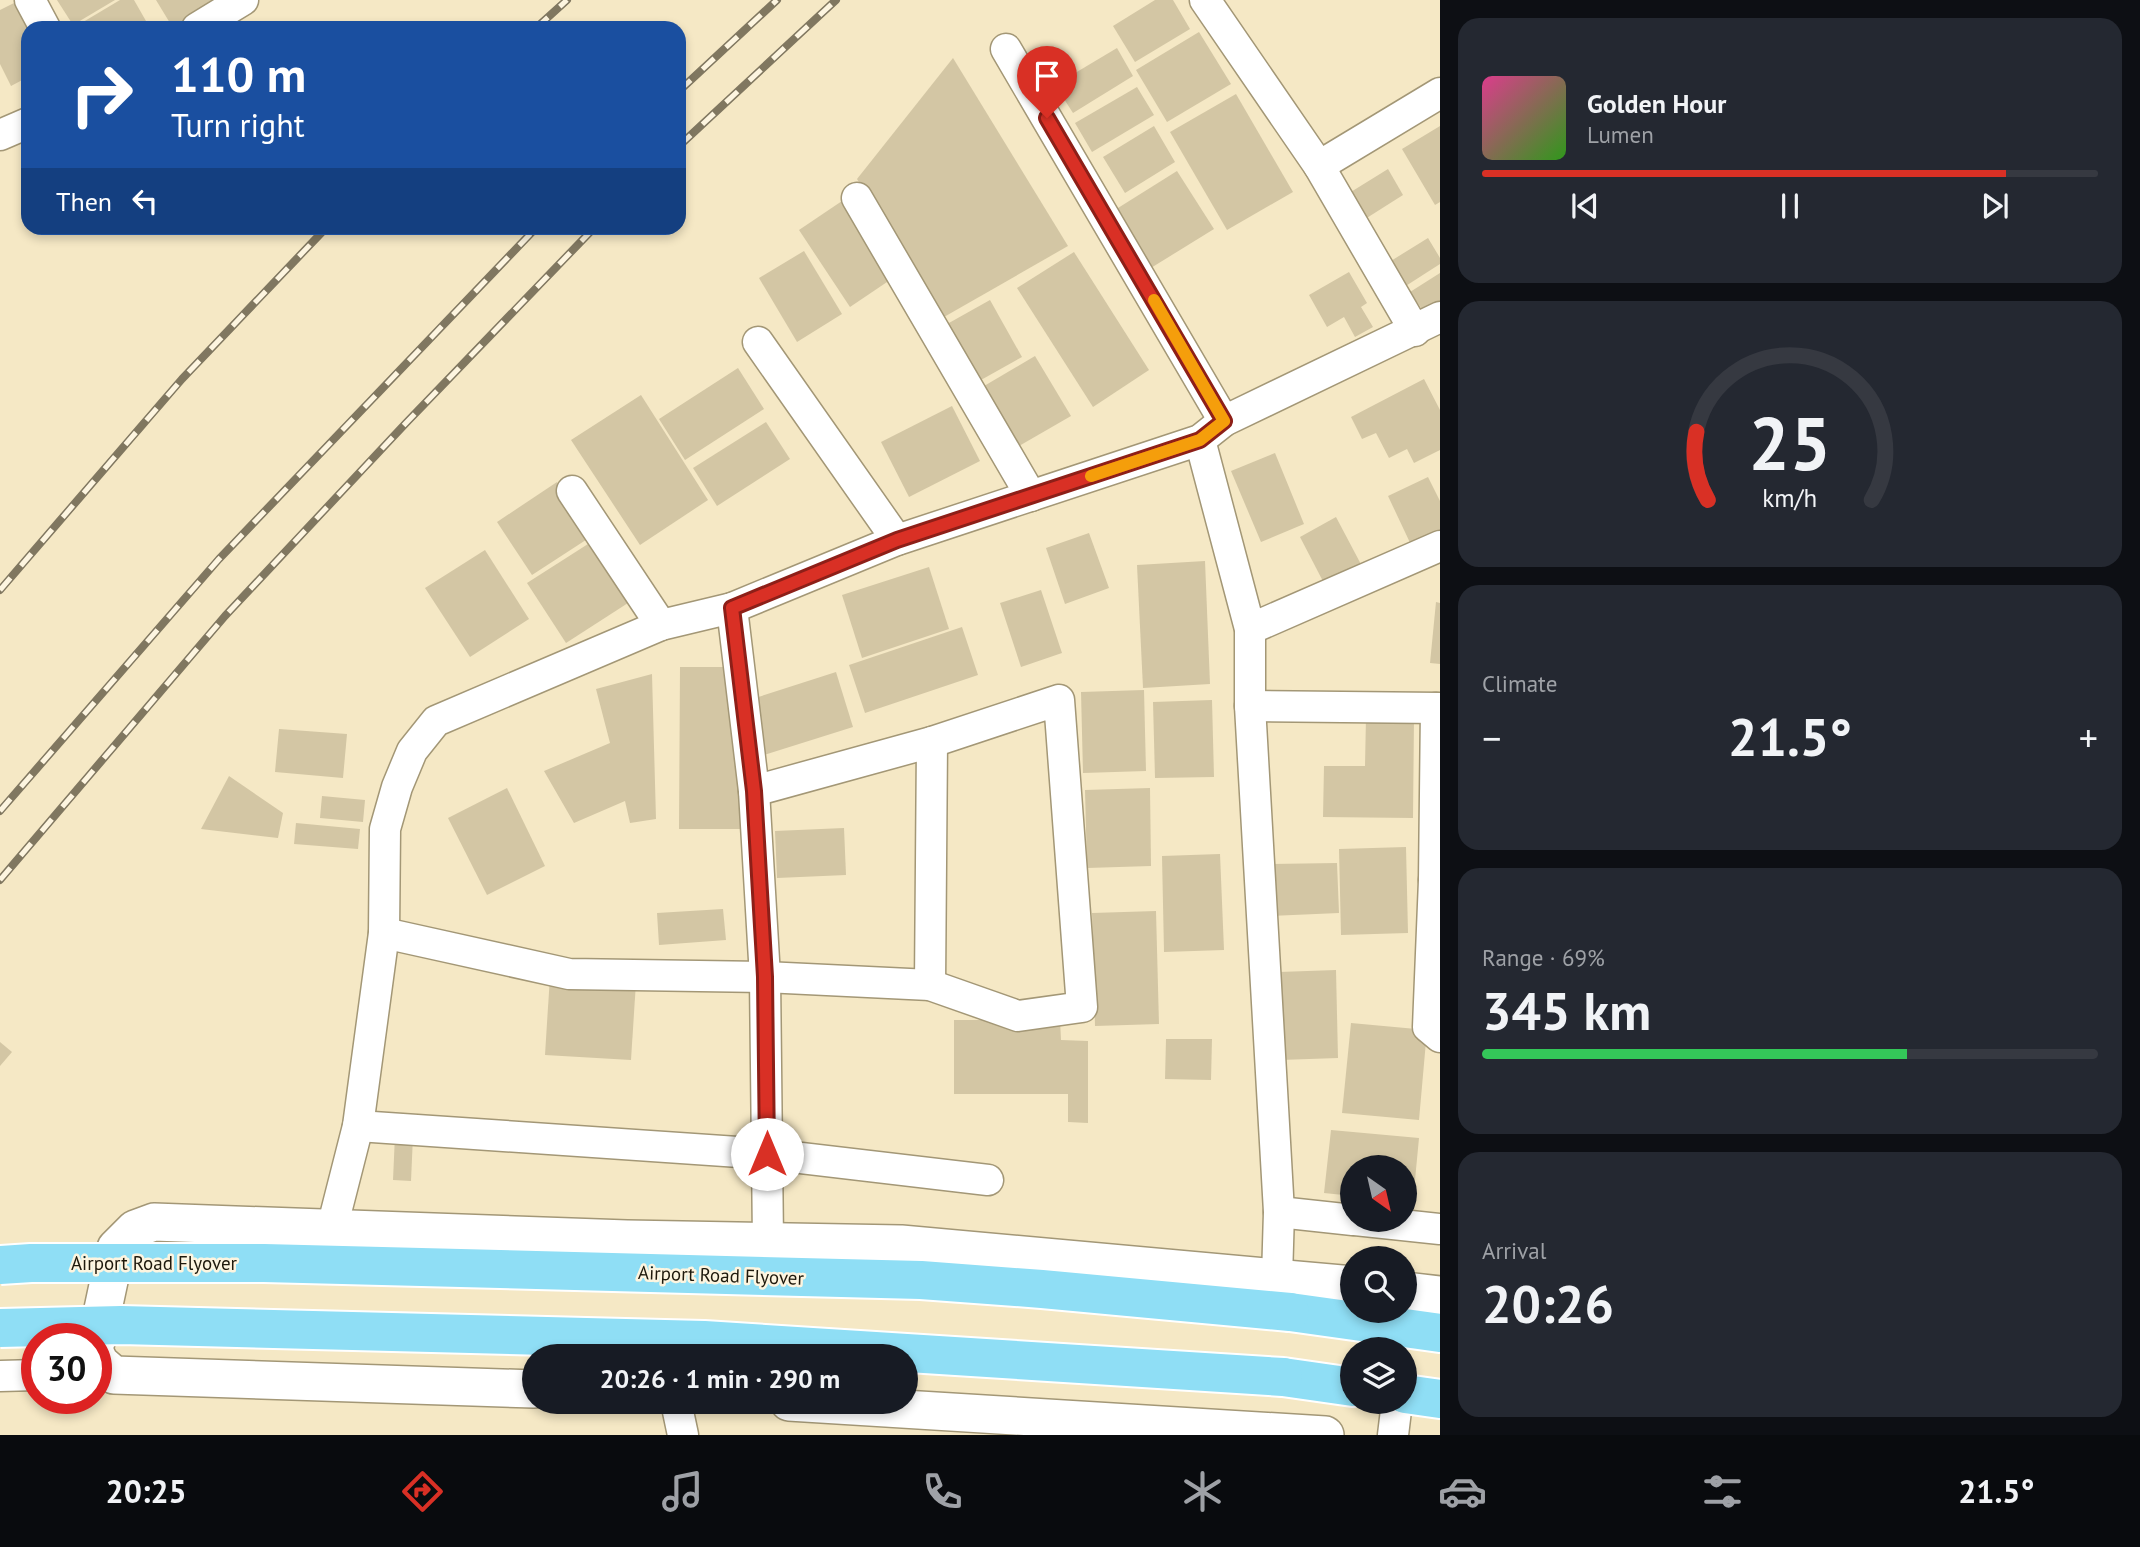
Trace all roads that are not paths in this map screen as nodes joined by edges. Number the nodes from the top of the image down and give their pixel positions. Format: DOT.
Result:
graph roads {
  1 [pos="30,0"];
  2 [pos="1205,0"];
  3 [pos="239,1"];
  4 [pos="41,21"];
  5 [pos="208,21"];
  6 [pos="1006,49"];
  7 [pos="1440,93"];
  8 [pos="21,126"];
  9 [pos="0,135"];
  10 [pos="1320,166"];
  11 [pos="857,198"];
  12 [pos="1428,324"];
  13 [pos="758,342"];
  14 [pos="1224,421"];
  15 [pos="1200,440"];
  16 [pos="572,491"];
  17 [pos="1031,496"];
  18 [pos="897,540"];
  19 [pos="1440,546"];
  20 [pos="732,608"];
  21 [pos="661,625"];
  22 [pos="1250,629"];
  23 [pos="1250,706"];
  24 [pos="1438,708"];
  25 [pos="932,742"];
  26 [pos="754,791"];
  27 [pos="1437,880"];
  28 [pos="384,933"];
  29 [pos="765,977"];
  30 [pos="930,985"];
  31 [pos="1440,1037"];
  32 [pos="358,1126"];
  33 [pos="767,1154"];
  34 [pos="988,1180"];
  35 [pos="1279,1212"];
  36 [pos="1340,1219"];
  37 [pos="1418,1227"];
  38 [pos="332,1228"];
  39 [pos="1440,1229"];
  40 [pos="768,1242"];
  41 [pos="0,1265"];
  42 [pos="1340,1287"];
  43 [pos="1417,1292"];
  44 [pos="1283,1295"];
  45 [pos="1440,1295"];
  46 [pos="100,1323"];
  47 [pos="0,1328"];
  48 [pos="1440,1333"];
  49 [pos="112,1368"];
  50 [pos="21,1375"];
  51 [pos="0,1376"];
  52 [pos="1340,1385"];
  53 [pos="522,1388"];
  54 [pos="1417,1396"];
  55 [pos="1440,1399"];
  56 [pos="918,1410"];
  57 [pos="679,1414"];
  58 [pos="1396,1414"];
  59 [pos="683,1435"];
  60 [pos="1325,1435"];
  61 [pos="1393,1435"];
  1 -- 4 [label="street"];
  2 -- 10 [label="street"];
  3 -- 5 [label="street"];
  6 -- 14 [label="street"];
  7 -- 10 [label="street"];
  8 -- 9 [label="street"];
  10 -- 12 [label="street"];
  11 -- 17 [label="street"];
  12 -- 14 [label="street"];
  13 -- 18 [label="street"];
  14 -- 15 [label="street"];
  15 -- 17 [label="street"];
  15 -- 22 [label="street"];
  16 -- 21 [label="street"];
  17 -- 18 [label="street"];
  18 -- 20 [label="street"];
  19 -- 22 [label="street"];
  20 -- 21 [label="street"];
  20 -- 26 [label="street"];
  21 -- 28 [label="street"];
  22 -- 23 [label="street"];
  23 -- 24 [label="street"];
  23 -- 35 [label="street"];
  24 -- 27 [label="street"];
  25 -- 26 [label="street"];
  25 -- 30 [label="street"];
  25 -- 30 [label="street"];
  26 -- 29 [label="street"];
  27 -- 31 [label="street"];
  28 -- 29 [label="street"];
  28 -- 32 [label="street"];
  29 -- 30 [label="street"];
  29 -- 33 [label="street"];
  32 -- 33 [label="street"];
  32 -- 38 [label="street"];
  33 -- 34 [label="street"];
  33 -- 40 [label="street"];
  35 -- 36 [label="street"];
  35 -- 44 [label="street"];
  37 -- 39 [label="street"];
  38 -- 40 [label="street"];
  38 -- 46 [label="street"];
  40 -- 44 [label="street"];
  41 -- 44 [label="main road, Airport Road Flyover, bridge"];
  42 -- 44 [label="street"];
  43 -- 45 [label="street"];
  44 -- 48 [label="main road, Airport Road Flyover"];
  47 -- 52 [label="main road, bridge"];
  49 -- 53 [label="street"];
  50 -- 51 [label="street"];
  54 -- 55 [label="main road"];
  56 -- 60 [label="street"];
  57 -- 59 [label="street"];
  58 -- 61 [label="street"];
}
